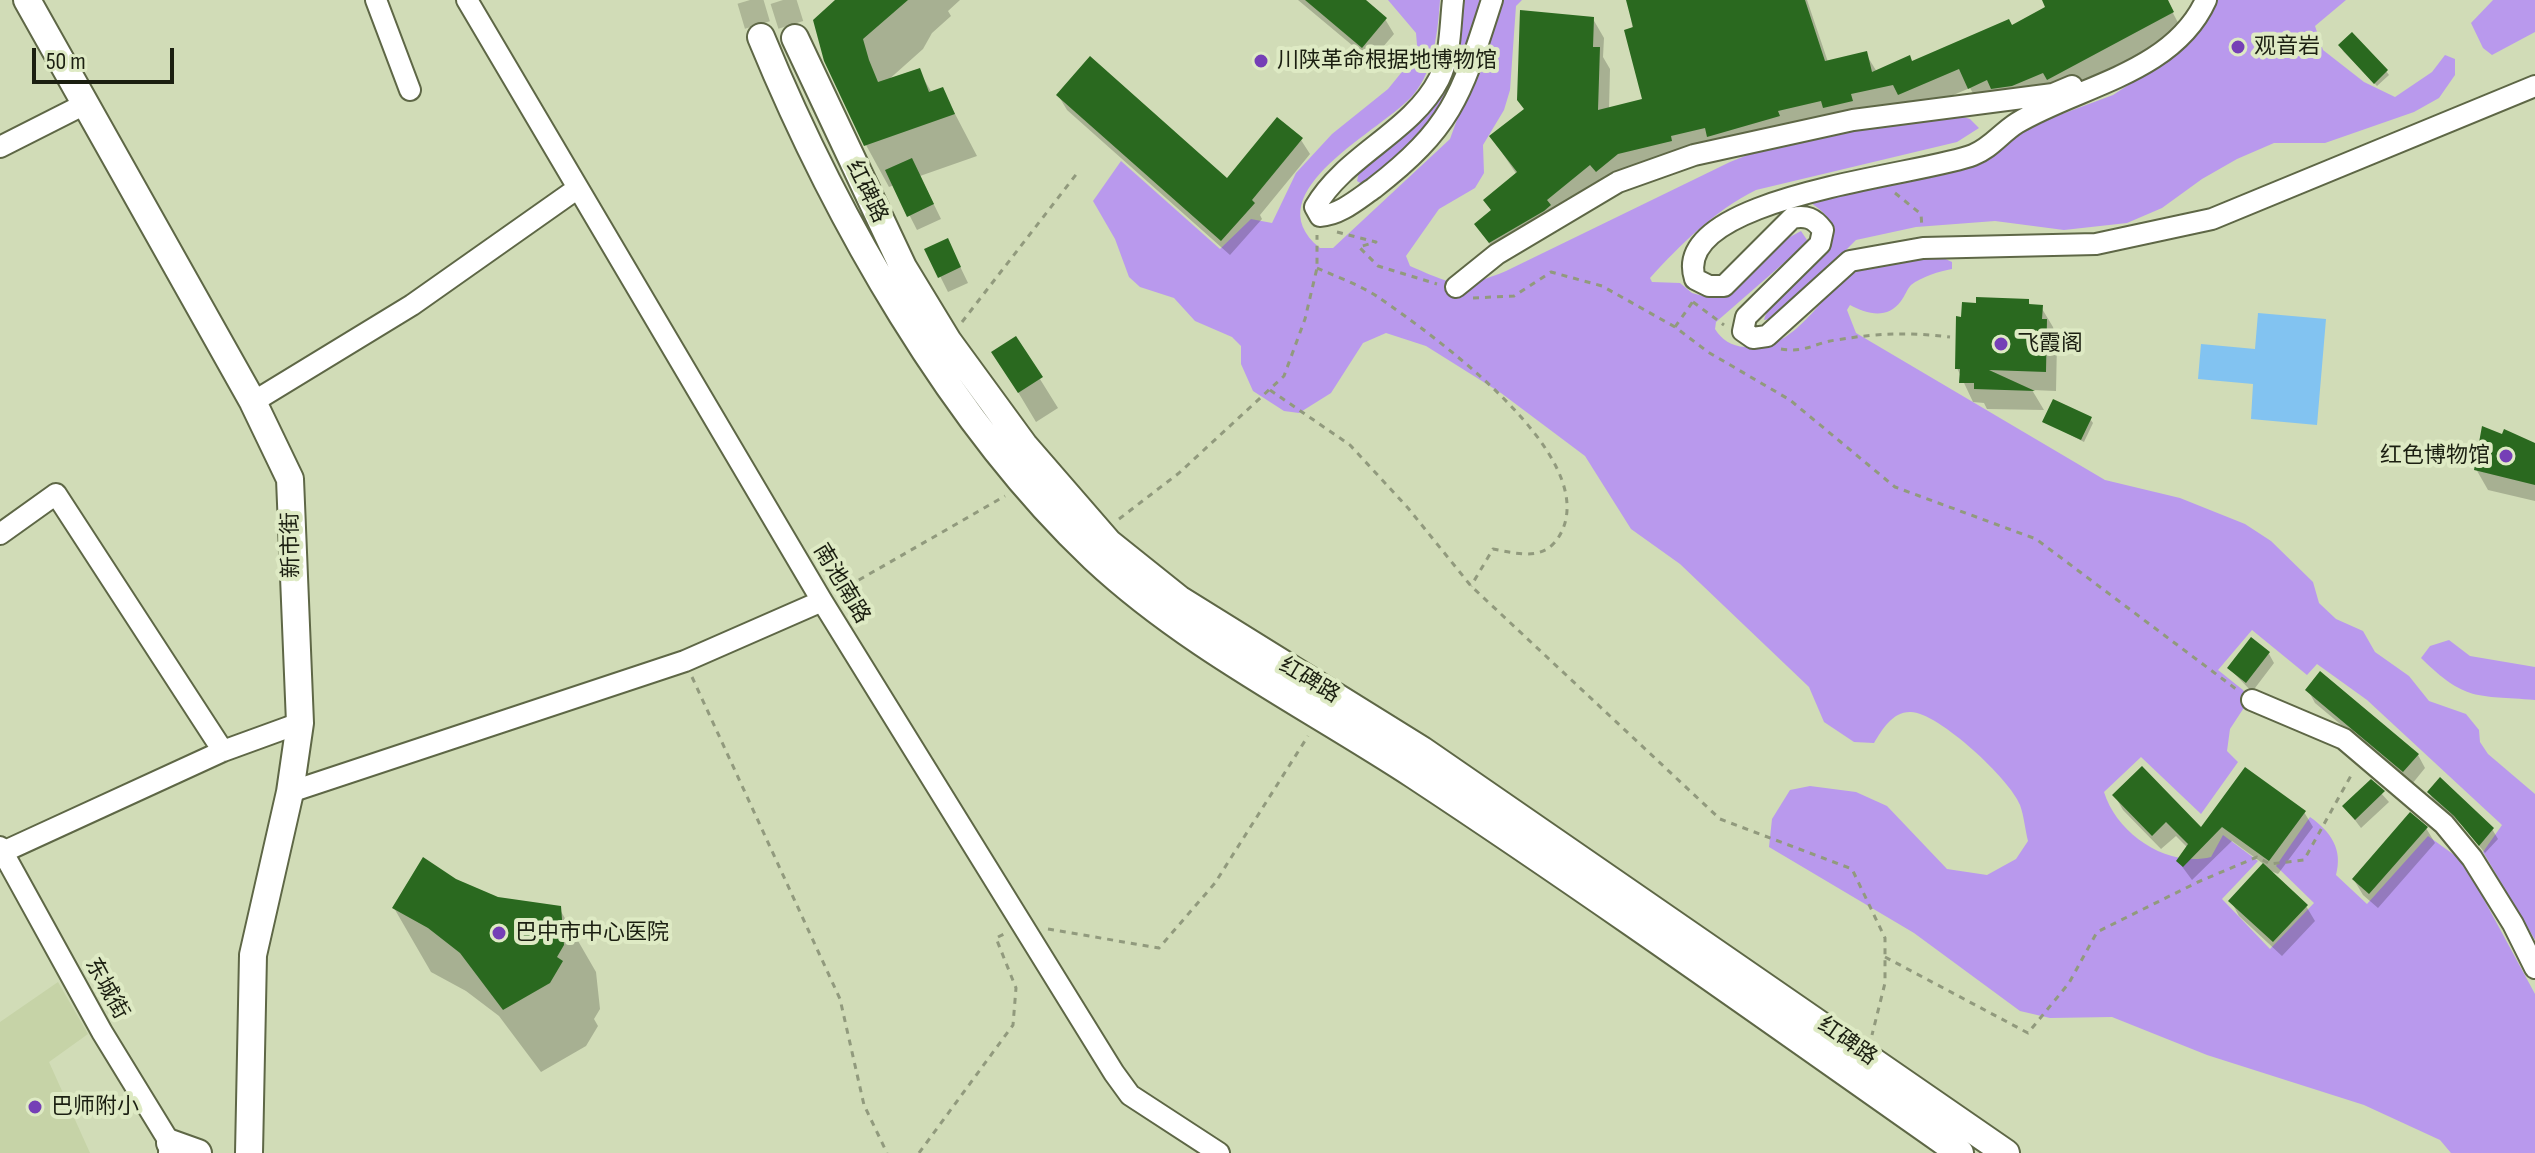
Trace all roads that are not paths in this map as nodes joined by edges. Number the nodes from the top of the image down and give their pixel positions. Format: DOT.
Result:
graph roads {
  1 [pos="27,0"];
  2 [pos="376,0"];
  3 [pos="467,0"];
  4 [pos="1453,0"];
  5 [pos="1492,0"];
  6 [pos="2204,4"];
  7 [pos="761,37"];
  8 [pos="795,38"];
  9 [pos="2535,86"];
  10 [pos="410,90"];
  11 [pos="85,104"];
  12 [pos="0,147"];
  13 [pos="578,188"];
  14 [pos="1456,287"];
  15 [pos="253,402"];
  16 [pos="0,534"];
  17 [pos="822,601"];
  18 [pos="2252,700"];
  19 [pos="300,723"];
  20 [pos="223,751"];
  21 [pos="290,792"];
  22 [pos="2,849"];
  23 [pos="2535,968"];
  24 [pos="169,1148"];
  25 [pos="245,1150"];
  26 [pos="198,1153"];
  27 [pos="1219,1153"];
  28 [pos="1960,1153"];
  29 [pos="2006,1153"];
  1 -- 11 [label="main road, 新市街"];
  2 -- 10 [label="street"];
  3 -- 13 [label="street, 南池南路"];
  4 -- 5 [label="street"];
  6 -- 9 [label="street"];
  6 -- 14 [label="street"];
  7 -- 28 [label="main road"];
  8 -- 29 [label="main road, 红碑路"];
  11 -- 12 [label="street"];
  11 -- 15 [label="main road, 新市街"];
  13 -- 15 [label="street"];
  13 -- 17 [label="street, 南池南路"];
  15 -- 19 [label="main road, 新市街"];
  16 -- 20 [label="street"];
  17 -- 21 [label="street"];
  17 -- 27 [label="street, 南池南路"];
  18 -- 23 [label="street"];
  19 -- 20 [label="street"];
  19 -- 21 [label="main road, 新市街"];
  20 -- 22 [label="street"];
  21 -- 25 [label="main road, 新市街"];
  22 -- 24 [label="street, 东城街"];
  24 -- 26 [label="main road"];
}
